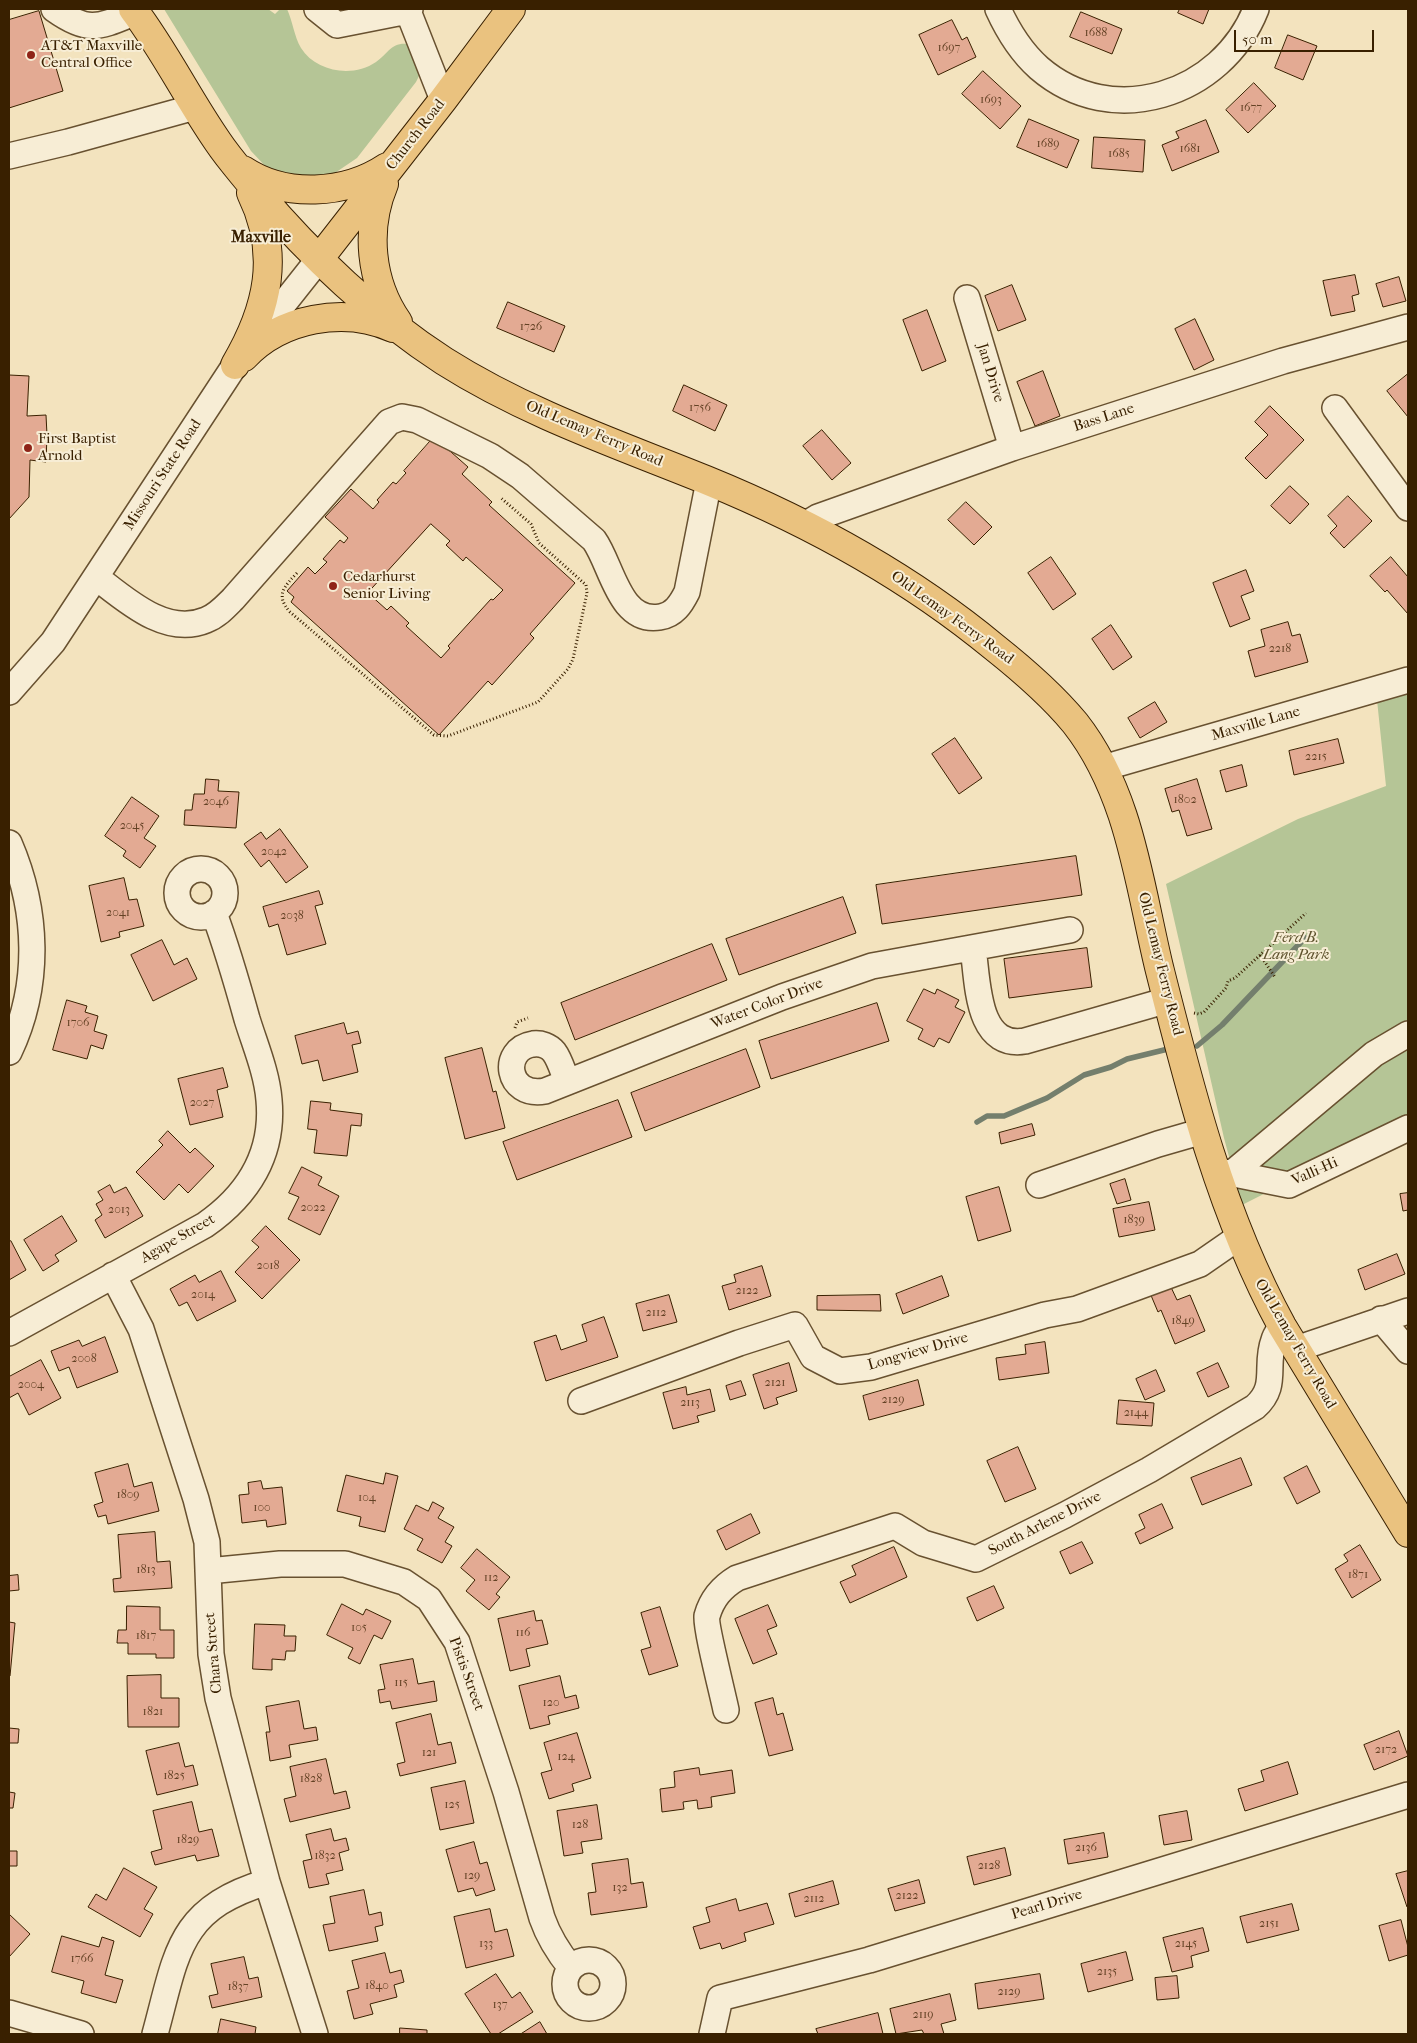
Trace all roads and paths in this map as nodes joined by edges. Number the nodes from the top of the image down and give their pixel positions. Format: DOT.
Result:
graph roads {
  1 [pos="54,9"];
  2 [pos="317,9"];
  3 [pos="511,9"];
  4 [pos="998,9"];
  5 [pos="1256,9"];
  6 [pos="135,10"];
  7 [pos="396,11"];
  8 [pos="443,100"];
  9 [pos="196,107"];
  10 [pos="9,156"];
  11 [pos="396,161"];
  12 [pos="235,165"];
  13 [pos="319,259"];
  14 [pos="967,298"];
  15 [pos="1408,327"];
  16 [pos="406,333"];
  17 [pos="235,365"];
  18 [pos="1335,408"];
  19 [pos="1012,448"];
  20 [pos="709,481"];
  21 [pos="501,498"];
  22 [pos="1408,508"];
  23 [pos="805,525"];
  24 [pos="297,573"];
  25 [pos="96,577"];
  26 [pos="1408,680"];
  27 [pos="9,692"];
  28 [pos="1104,768"];
  29 [pos="9,843"];
  30 [pos="214,913"];
  31 [pos="1306,913"];
  32 [pos="1070,930"];
  33 [pos="973,948"];
  34 [pos="1260,955"];
  35 [pos="1275,977"];
  36 [pos="1168,1000"];
  37 [pos="1194,1013"];
  38 [pos="1403,1042"];
  39 [pos="9,1052"];
  40 [pos="567,1081"];
  41 [pos="1408,1128"];
  42 [pos="1203,1131"];
  43 [pos="1224,1172"];
  44 [pos="1039,1185"];
  45 [pos="1239,1237"];
  46 [pos="113,1275"];
  47 [pos="1408,1311"];
  48 [pos="1381,1320"];
  49 [pos="1282,1326"];
  50 [pos="9,1333"];
  51 [pos="1296,1349"];
  52 [pos="1408,1351"];
  53 [pos="581,1401"];
  54 [pos="1406,1523"];
  55 [pos="208,1571"];
  56 [pos="726,1710"];
  57 [pos="1408,1795"];
  58 [pos="267,1882"];
  59 [pos="571,1968"];
  60 [pos="9,2014"];
  61 [pos="81,2034"];
  62 [pos="155,2034"];
  63 [pos="315,2034"];
  64 [pos="712,2034"];
  1 -- 6 [label="street"];
  2 -- 7 [label="street"];
  3 -- 8 [label="main road, Church Road"];
  4 -- 5 [label="street"];
  6 -- 9 [label="main road, Old Lemay Ferry Road"];
  7 -- 8 [label="street"];
  8 -- 11 [label="main road, Church Road"];
  9 -- 10 [label="street"];
  9 -- 12 [label="main road, Old Lemay Ferry Road"];
  11 -- 12 [label="main road"];
  11 -- 13 [label="main road, Church Road"];
  11 -- 16 [label="main road"];
  12 -- 13 [label="main road, Old Lemay Ferry Road"];
  12 -- 17 [label="main road"];
  13 -- 16 [label="main road, Old Lemay Ferry Road"];
  13 -- 17 [label="street, Missouri State Road"];
  14 -- 19 [label="street, Jan Drive"];
  15 -- 19 [label="street, Bass Lane"];
  16 -- 17 [label="main road"];
  16 -- 20 [label="main road, Old Lemay Ferry Road"];
  17 -- 25 [label="street, Missouri State Road"];
  18 -- 22 [label="street"];
  19 -- 23 [label="street, Bass Lane"];
  20 -- 23 [label="main road, Old Lemay Ferry Road"];
  20 -- 25 [label="street"];
  21 -- 24 [label="path"];
  23 -- 28 [label="main road, Old Lemay Ferry Road"];
  25 -- 27 [label="street, Missouri State Road"];
  26 -- 28 [label="street, Maxville Lane"];
  28 -- 36 [label="main road, Old Lemay Ferry Road"];
  29 -- 39 [label="street"];
  30 -- 46 [label="street, Agape Street"];
  31 -- 34 [label="path"];
  32 -- 33 [label="street, Water Color Drive"];
  33 -- 36 [label="street"];
  33 -- 40 [label="street, Water Color Drive"];
  34 -- 35 [label="path"];
  34 -- 37 [label="path"];
  36 -- 42 [label="main road, Old Lemay Ferry Road"];
  38 -- 43 [label="street"];
  41 -- 43 [label="street, Valli-Hi"];
  42 -- 43 [label="main road, Old Lemay Ferry Road"];
  42 -- 44 [label="street"];
  43 -- 45 [label="main road, Old Lemay Ferry Road"];
  45 -- 49 [label="main road, Old Lemay Ferry Road"];
  45 -- 53 [label="street, Longview Drive"];
  46 -- 50 [label="street, Agape Street"];
  46 -- 55 [label="street, Chara Street"];
  47 -- 48 [label="street"];
  48 -- 51 [label="street"];
  48 -- 52 [label="street"];
  49 -- 51 [label="main road, Old Lemay Ferry Road"];
  49 -- 56 [label="street, South Arlene Drive"];
  51 -- 54 [label="main road, Old Lemay Ferry Road"];
  55 -- 58 [label="street, Chara Street"];
  55 -- 59 [label="street, Pistis Street"];
  57 -- 64 [label="street, Pearl Drive"];
  58 -- 62 [label="street"];
  58 -- 63 [label="street, Chara Street"];
  60 -- 61 [label="street"];
}
